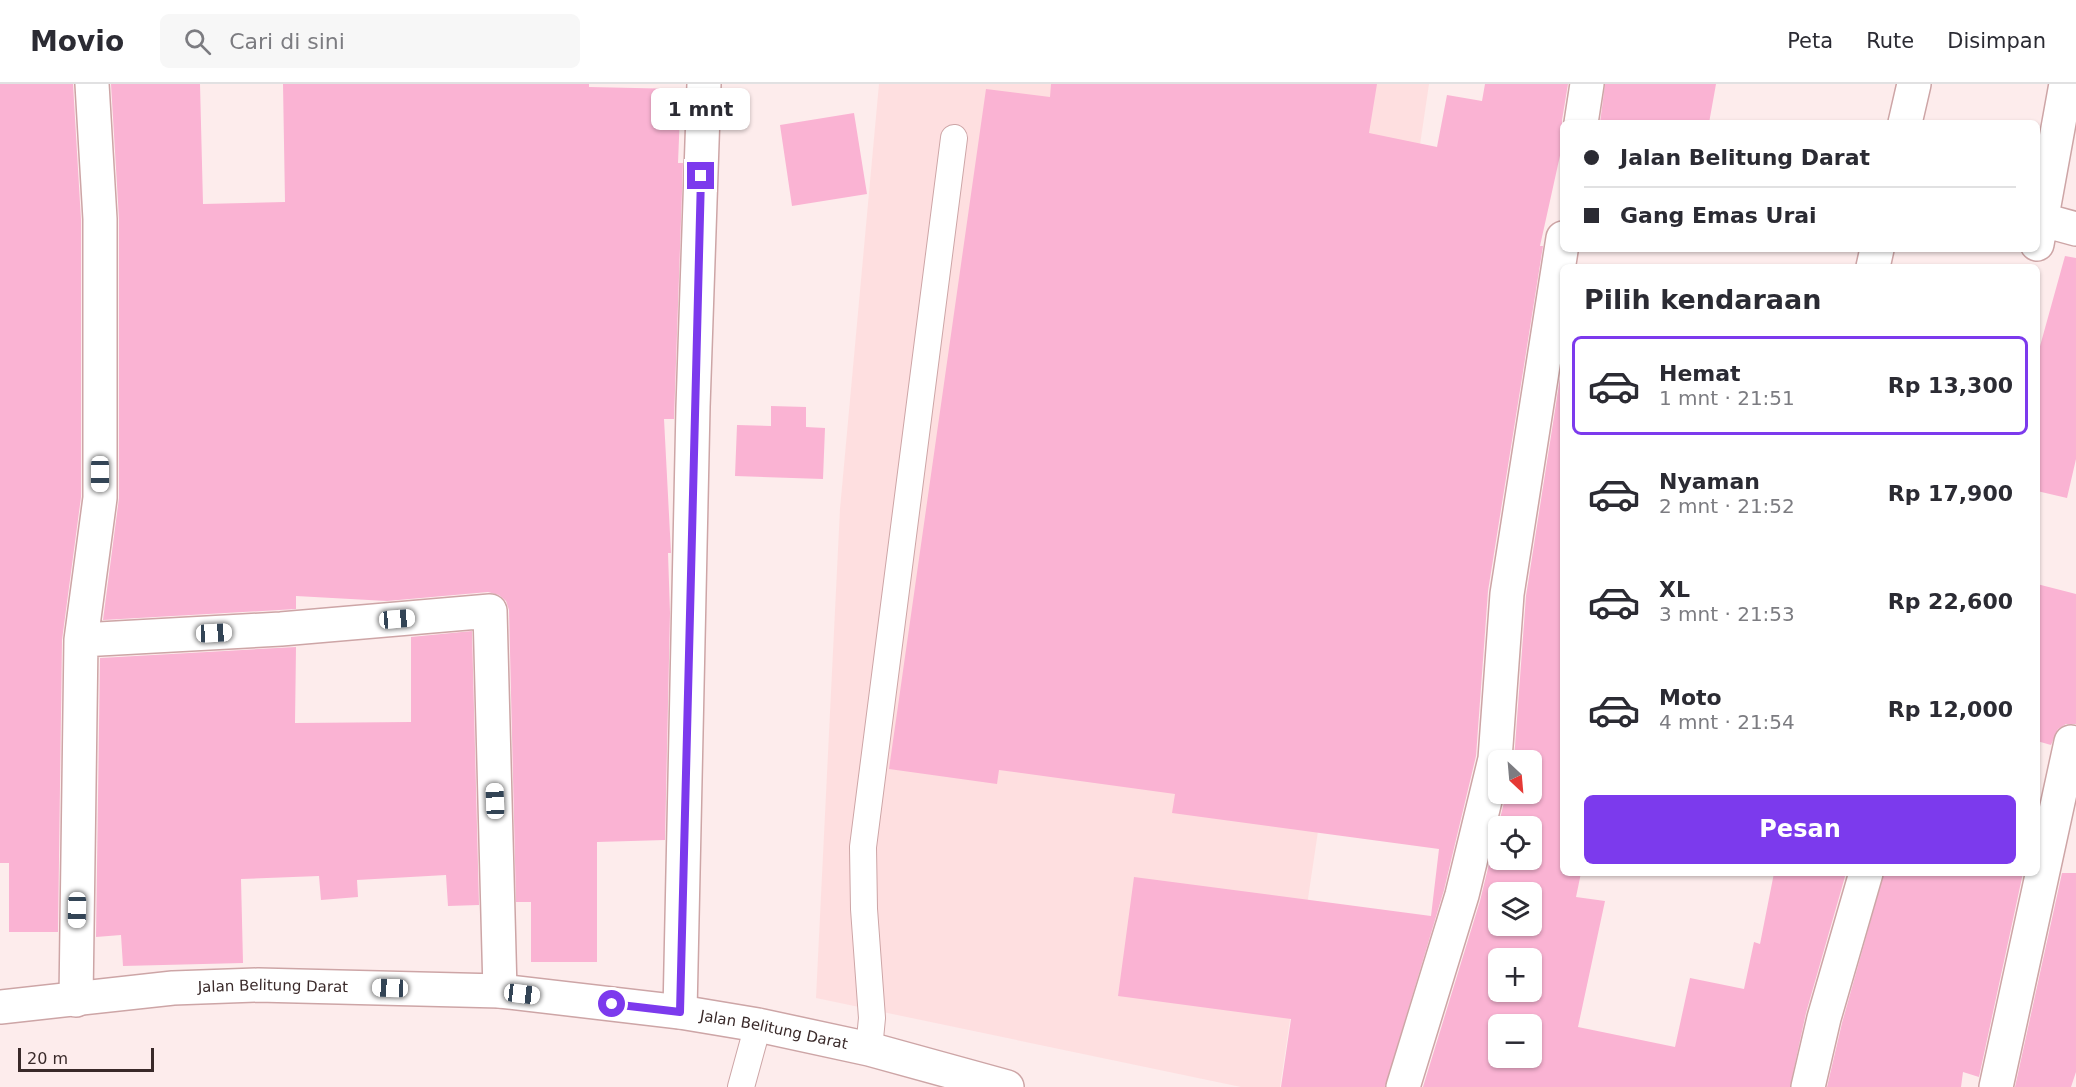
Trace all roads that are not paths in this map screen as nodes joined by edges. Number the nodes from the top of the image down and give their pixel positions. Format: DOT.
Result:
graph roads {
  1 [pos="92,84"];
  2 [pos="704,84"];
  3 [pos="1587,84"];
  4 [pos="1914,84"];
  5 [pos="2066,84"];
  6 [pos="1581,120"];
  7 [pos="1906,120"];
  8 [pos="954,138"];
  9 [pos="2076,229"];
  10 [pos="2040,232"];
  11 [pos="2040,238"];
  12 [pos="1561,252"];
  13 [pos="81,640"];
  14 [pos="2071,742"];
  15 [pos="1865,876"];
  16 [pos="500,991"];
  17 [pos="76,1000"];
  18 [pos="11,1006"];
  19 [pos="680,1012"];
  20 [pos="758,1025"];
  21 [pos="869,1049"];
  22 [pos="741,1087"];
  23 [pos="1007,1087"];
  24 [pos="1403,1087"];
  25 [pos="1808,1087"];
  26 [pos="1996,1087"];
  1 -- 13 [label="street"];
  2 -- 19 [label="street"];
  3 -- 6 [label="street"];
  4 -- 7 [label="street"];
  5 -- 10 [label="street"];
  8 -- 21 [label="lane"];
  9 -- 11 [label="street"];
  12 -- 24 [label="street"];
  13 -- 16 [label="street"];
  13 -- 17 [label="street"];
  14 -- 26 [label="street"];
  15 -- 25 [label="street"];
  16 -- 17 [label="street, Jalan Belitung Darat"];
  16 -- 19 [label="street, Jalan Belitung Darat"];
  17 -- 18 [label="street, Jalan Belitung Darat"];
  19 -- 20 [label="street, Jalan Belitung Darat"];
  20 -- 21 [label="street, Jalan Belitung Darat"];
  20 -- 22 [label="lane"];
  21 -- 23 [label="street, Jalan Belitung Darat"];
}
